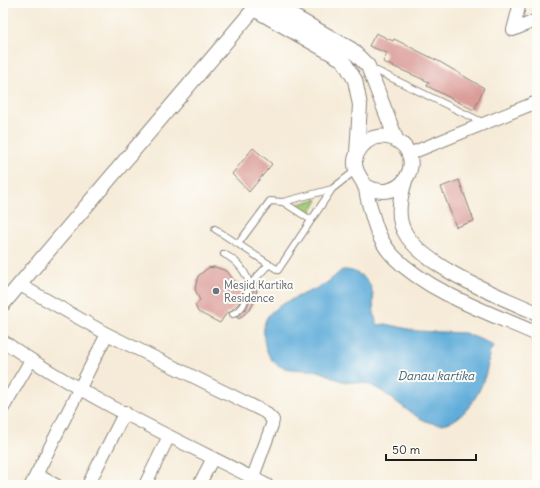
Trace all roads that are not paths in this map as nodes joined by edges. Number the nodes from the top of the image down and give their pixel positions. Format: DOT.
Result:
graph roads {
  1 [pos="270,3"];
  2 [pos="520,3"];
  3 [pos="256,6"];
  4 [pos="537,20"];
  5 [pos="368,66"];
  6 [pos="537,102"];
  7 [pos="484,123"];
  8 [pos="396,139"];
  9 [pos="357,153"];
  10 [pos="409,154"];
  11 [pos="356,170"];
  12 [pos="405,181"];
  13 [pos="364,185"];
  14 [pos="332,189"];
  15 [pos="283,202"];
  16 [pos="311,220"];
  17 [pos="216,229"];
  18 [pos="238,244"];
  19 [pos="224,254"];
  20 [pos="269,264"];
  21 [pos="20,285"];
  22 [pos="250,286"];
  23 [pos="3,304"];
  24 [pos="537,313"];
  25 [pos="233,314"];
  26 [pos="107,334"];
  27 [pos="537,334"];
  28 [pos="3,340"];
  29 [pos="31,360"];
  30 [pos="81,389"];
  31 [pos="3,408"];
  32 [pos="125,412"];
  33 [pos="169,436"];
  34 [pos="213,458"];
  35 [pos="34,480"];
  36 [pos="252,482"];
  37 [pos="56,485"];
  38 [pos="88,485"];
  39 [pos="145,485"];
  40 [pos="199,485"];
  41 [pos="267,485"];
  1 -- 5 [label="street"];
  2 -- 4 [label="street"];
  3 -- 9 [label="street"];
  3 -- 21 [label="street"];
  5 -- 7 [label="lane"];
  5 -- 8 [label="street"];
  6 -- 7 [label="street"];
  7 -- 10 [label="street"];
  8 -- 9 [label="street"];
  8 -- 10 [label="street"];
  9 -- 11 [label="street"];
  10 -- 12 [label="street"];
  11 -- 13 [label="street"];
  11 -- 14 [label="lane"];
  12 -- 13 [label="street"];
  12 -- 24 [label="street"];
  13 -- 27 [label="street"];
  14 -- 15 [label="lane"];
  14 -- 16 [label="lane"];
  15 -- 16 [label="lane"];
  15 -- 18 [label="lane"];
  16 -- 20 [label="lane"];
  17 -- 18 [label="lane"];
  18 -- 20 [label="lane"];
  19 -- 22 [label="lane"];
  20 -- 22 [label="lane"];
  21 -- 23 [label="street"];
  21 -- 26 [label="street"];
  22 -- 25 [label="lane"];
  26 -- 30 [label="street"];
  26 -- 36 [label="street"];
  28 -- 29 [label="street"];
  29 -- 30 [label="street"];
  29 -- 31 [label="street"];
  30 -- 32 [label="street"];
  30 -- 35 [label="street"];
  32 -- 33 [label="street"];
  32 -- 38 [label="street"];
  33 -- 34 [label="street"];
  33 -- 39 [label="street"];
  34 -- 36 [label="street"];
  34 -- 40 [label="street"];
  35 -- 37 [label="street"];
  36 -- 41 [label="street"];
}
